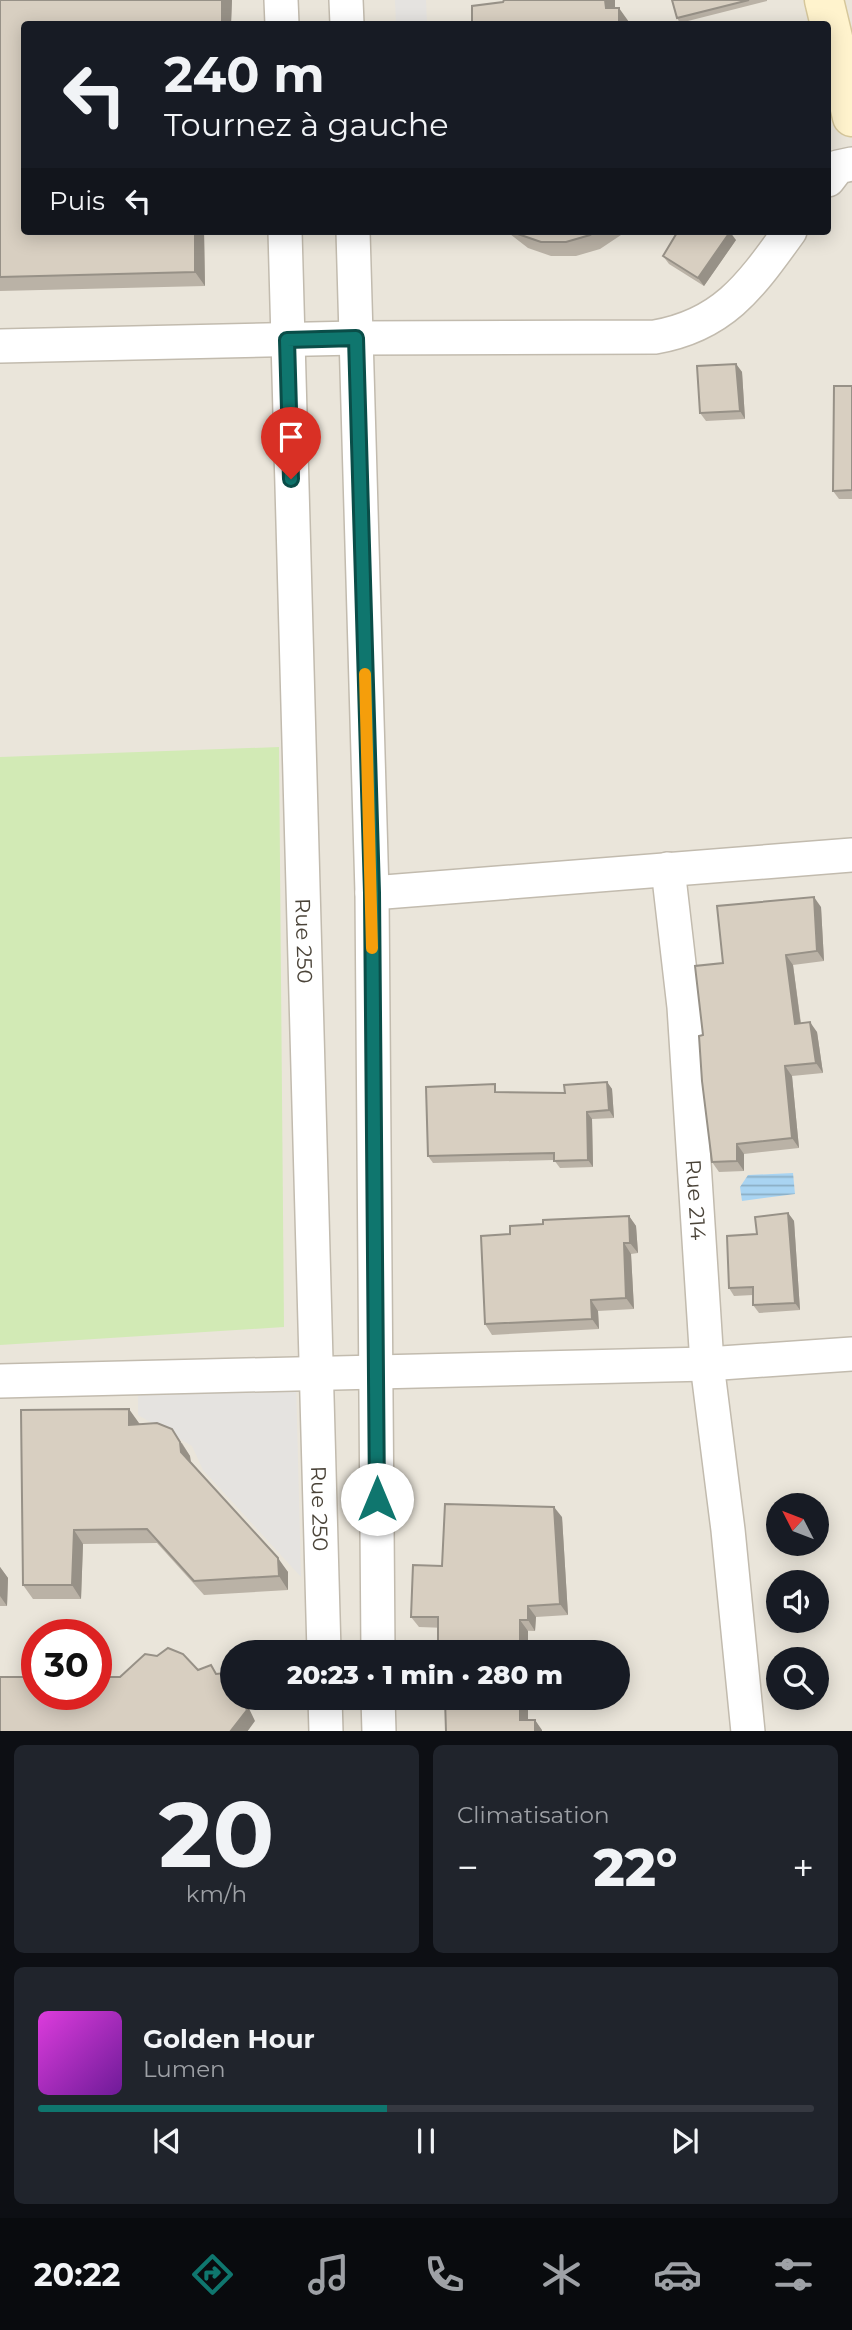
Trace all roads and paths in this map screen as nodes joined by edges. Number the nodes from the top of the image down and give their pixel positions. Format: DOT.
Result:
graph roads {
  1 [pos="281,0"];
  2 [pos="346,0"];
  3 [pos="824,0"];
  4 [pos="282,21"];
  5 [pos="347,21"];
  6 [pos="829,21"];
  7 [pos="831,29"];
  8 [pos="852,117"];
  9 [pos="852,164"];
  10 [pos="831,176"];
  11 [pos="285,235"];
  12 [pos="353,235"];
  13 [pos="787,235"];
  14 [pos="356,338"];
  15 [pos="287,340"];
  16 [pos="0,346"];
  17 [pos="852,855"];
  18 [pos="668,869"];
  19 [pos="372,893"];
  20 [pos="852,1354"];
  21 [pos="707,1364"];
  22 [pos="376,1371"];
  23 [pos="316,1372"];
  24 [pos="0,1381"];
  25 [pos="324,1640"];
  26 [pos="378,1640"];
  27 [pos="325,1710"];
  28 [pos="379,1710"];
  29 [pos="326,1731"];
  30 [pos="379,1731"];
  31 [pos="748,1731"];
  1 -- 4 [label="street"];
  2 -- 5 [label="street"];
  3 -- 6 [label="street"];
  7 -- 8 [label="street"];
  9 -- 10 [label="street"];
  11 -- 15 [label="street, Rue 250"];
  12 -- 14 [label="street"];
  13 -- 14 [label="street"];
  14 -- 15 [label="street"];
  14 -- 19 [label="street"];
  15 -- 16 [label="street"];
  15 -- 23 [label="street, Rue 250"];
  17 -- 18 [label="street"];
  18 -- 19 [label="street"];
  18 -- 21 [label="street, Rue 214"];
  19 -- 22 [label="street"];
  20 -- 21 [label="street"];
  21 -- 22 [label="street"];
  21 -- 31 [label="street, Rue 214"];
  22 -- 23 [label="street"];
  22 -- 26 [label="street"];
  23 -- 24 [label="street"];
  23 -- 25 [label="street, Rue 250"];
  27 -- 29 [label="street"];
  28 -- 30 [label="street"];
}
